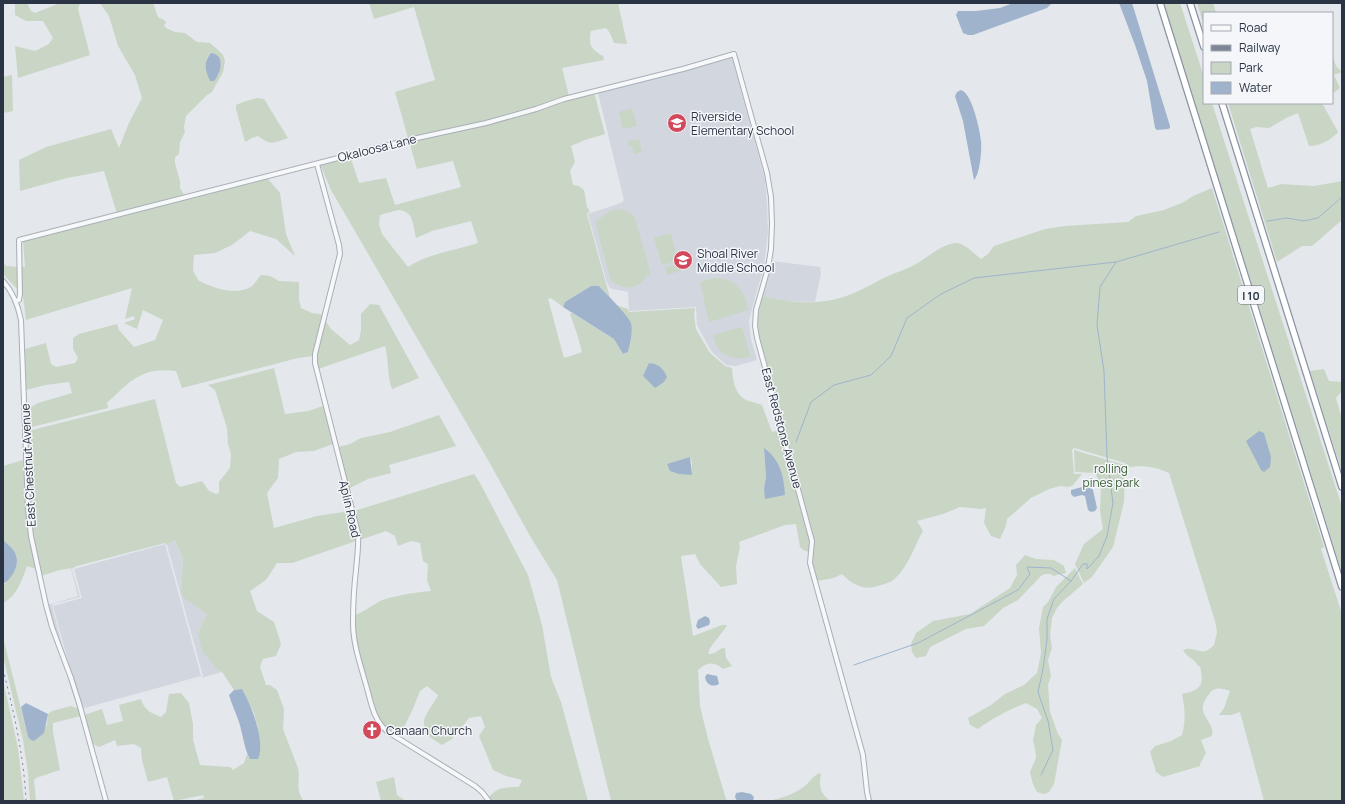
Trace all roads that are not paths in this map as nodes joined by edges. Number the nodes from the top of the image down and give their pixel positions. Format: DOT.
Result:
graph roads {
  1 [pos="1160,3"];
  2 [pos="1190,3"];
  3 [pos="1203,44"];
  4 [pos="734,54"];
  5 [pos="1222,104"];
  6 [pos="317,164"];
  7 [pos="19,240"];
  8 [pos="3,281"];
  9 [pos="16,301"];
  10 [pos="1342,487"];
  11 [pos="1342,587"];
  12 [pos="106,801"];
  13 [pos="489,801"];
  14 [pos="869,801"];
  1 -- 11 [label="highway, I 10"];
  2 -- 3 [label="highway"];
  4 -- 6 [label="street, Okaloosa Lane"];
  4 -- 14 [label="street, East Redstone Avenue"];
  5 -- 10 [label="highway, I 10"];
  6 -- 7 [label="street, Okaloosa Lane"];
  6 -- 13 [label="street, Aplin Road"];
  7 -- 9 [label="street, East Chestnut Avenue"];
  8 -- 9 [label="street"];
  9 -- 12 [label="street, East Chestnut Avenue"];
}
